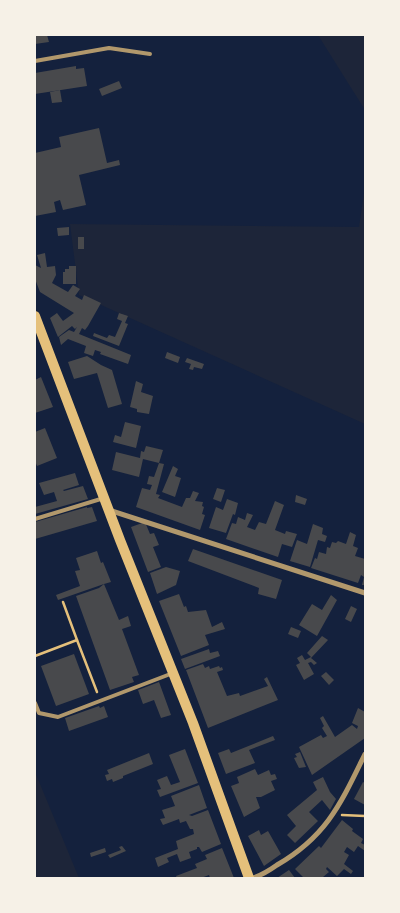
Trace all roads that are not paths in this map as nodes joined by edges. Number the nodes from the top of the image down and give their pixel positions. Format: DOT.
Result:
graph roads {
  1 [pos="150,54"];
  2 [pos="35,61"];
  3 [pos="35,316"];
  4 [pos="104,498"];
  5 [pos="109,510"];
  6 [pos="35,519"];
  7 [pos="365,593"];
  8 [pos="173,673"];
  9 [pos="35,703"];
  10 [pos="365,754"];
  11 [pos="248,878"];
  12 [pos="253,878"];
  1 -- 2 [label="lane"];
  3 -- 4 [label="main road"];
  4 -- 5 [label="main road"];
  4 -- 6 [label="lane"];
  5 -- 7 [label="street"];
  5 -- 8 [label="main road"];
  8 -- 9 [label="lane"];
  8 -- 11 [label="main road"];
  10 -- 12 [label="street"];
}
